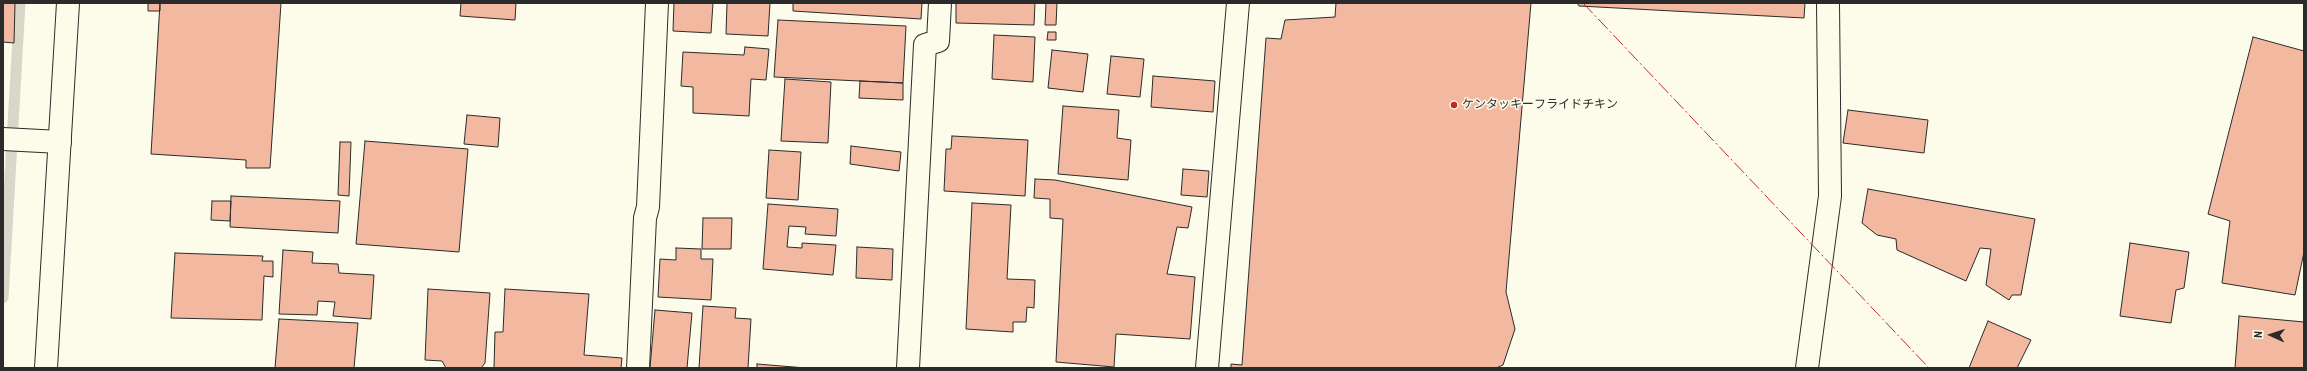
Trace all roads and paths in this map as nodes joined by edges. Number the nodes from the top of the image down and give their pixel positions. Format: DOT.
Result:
graph roads {
  1 [pos="68,3"];
  2 [pos="656,3"];
  3 [pos="940,3"];
  4 [pos="1238,3"];
  5 [pos="1828,3"];
  6 [pos="3,139"];
  7 [pos="60,142"];
  8 [pos="46,368"];
  9 [pos="638,368"];
  10 [pos="908,368"];
  11 [pos="1207,368"];
  12 [pos="1807,368"];
  1 -- 7 [label="street"];
  2 -- 9 [label="street"];
  3 -- 10 [label="street"];
  4 -- 11 [label="street"];
  5 -- 12 [label="street"];
  6 -- 7 [label="street"];
  7 -- 8 [label="street"];
}
